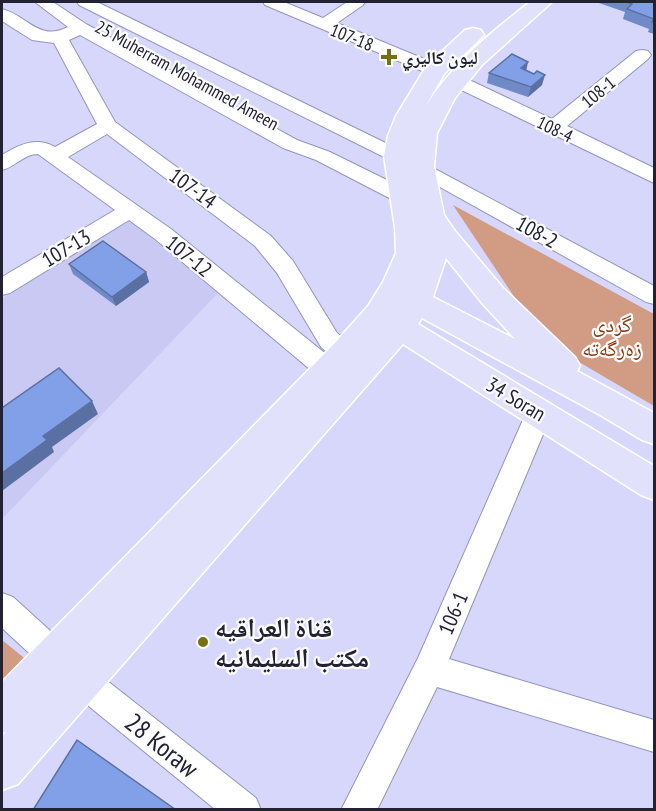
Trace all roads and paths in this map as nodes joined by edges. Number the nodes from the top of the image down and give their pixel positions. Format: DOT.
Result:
graph roads {
  1 [pos="46,2"];
  2 [pos="85,2"];
  3 [pos="271,2"];
  4 [pos="357,2"];
  5 [pos="514,2"];
  6 [pos="542,2"];
  7 [pos="2,14"];
  8 [pos="323,25"];
  9 [pos="80,28"];
  10 [pos="60,38"];
  11 [pos="642,55"];
  12 [pos="446,75"];
  13 [pos="108,126"];
  14 [pos="553,128"];
  15 [pos="49,152"];
  16 [pos="323,156"];
  17 [pos="3,162"];
  18 [pos="409,162"];
  19 [pos="654,176"];
  20 [pos="402,196"];
  21 [pos="131,210"];
  22 [pos="431,217"];
  23 [pos="2,287"];
  24 [pos="654,296"];
  25 [pos="397,308"];
  26 [pos="337,362"];
  27 [pos="612,405"];
  28 [pos="538,413"];
  29 [pos="654,430"];
  30 [pos="654,484"];
  31 [pos="2,608"];
  32 [pos="68,668"];
  33 [pos="429,669"];
  34 [pos="2,712"];
  35 [pos="654,736"];
  36 [pos="2,768"];
  37 [pos="244,810"];
  38 [pos="358,810"];
  1 -- 9 [label="street, 25 Muherram Mohammed Ameen"];
  1 -- 16 [label="street, 25 Muherram Mohammed Ameen"];
  2 -- 18 [label="street, 108-2"];
  3 -- 8 [label="street, 107-18"];
  4 -- 8 [label="street"];
  5 -- 12 [label="main road"];
  6 -- 12 [label="main road"];
  7 -- 10 [label="street"];
  8 -- 12 [label="street, 107-18"];
  9 -- 10 [label="street"];
  9 -- 16 [label="street, 25 Muherram Mohammed Ameen"];
  10 -- 13 [label="street, 107-14"];
  11 -- 14 [label="street, 108-1"];
  12 -- 14 [label="street, 108-4"];
  12 -- 18 [label="main road"];
  13 -- 15 [label="street"];
  13 -- 26 [label="street, 107-14"];
  14 -- 19 [label="street, 108-4"];
  15 -- 17 [label="street"];
  15 -- 21 [label="street, 107-12"];
  16 -- 20 [label="street, 25 Muherram Mohammed Ameen"];
  18 -- 20 [label="main road"];
  18 -- 22 [label="main road"];
  18 -- 24 [label="street, 108-2"];
  20 -- 25 [label="main road"];
  21 -- 23 [label="street, 107-13"];
  21 -- 26 [label="street, 107-12"];
  22 -- 25 [label="main road"];
  22 -- 27 [label="main road"];
  25 -- 26 [label="main road"];
  25 -- 27 [label="main road, 34 Soran"];
  25 -- 28 [label="main road, 34 Soran"];
  25 -- 32 [label="main road"];
  26 -- 32 [label="main road"];
  27 -- 29 [label="main road, 34 Soran"];
  28 -- 30 [label="main road, 34 Soran"];
  28 -- 33 [label="street, 106-1"];
  31 -- 32 [label="street, 28 Koraw"];
  32 -- 34 [label="main road"];
  32 -- 36 [label="main road"];
  32 -- 37 [label="street, 28 Koraw"];
  33 -- 35 [label="street"];
  33 -- 38 [label="street, 106-1"];
}
